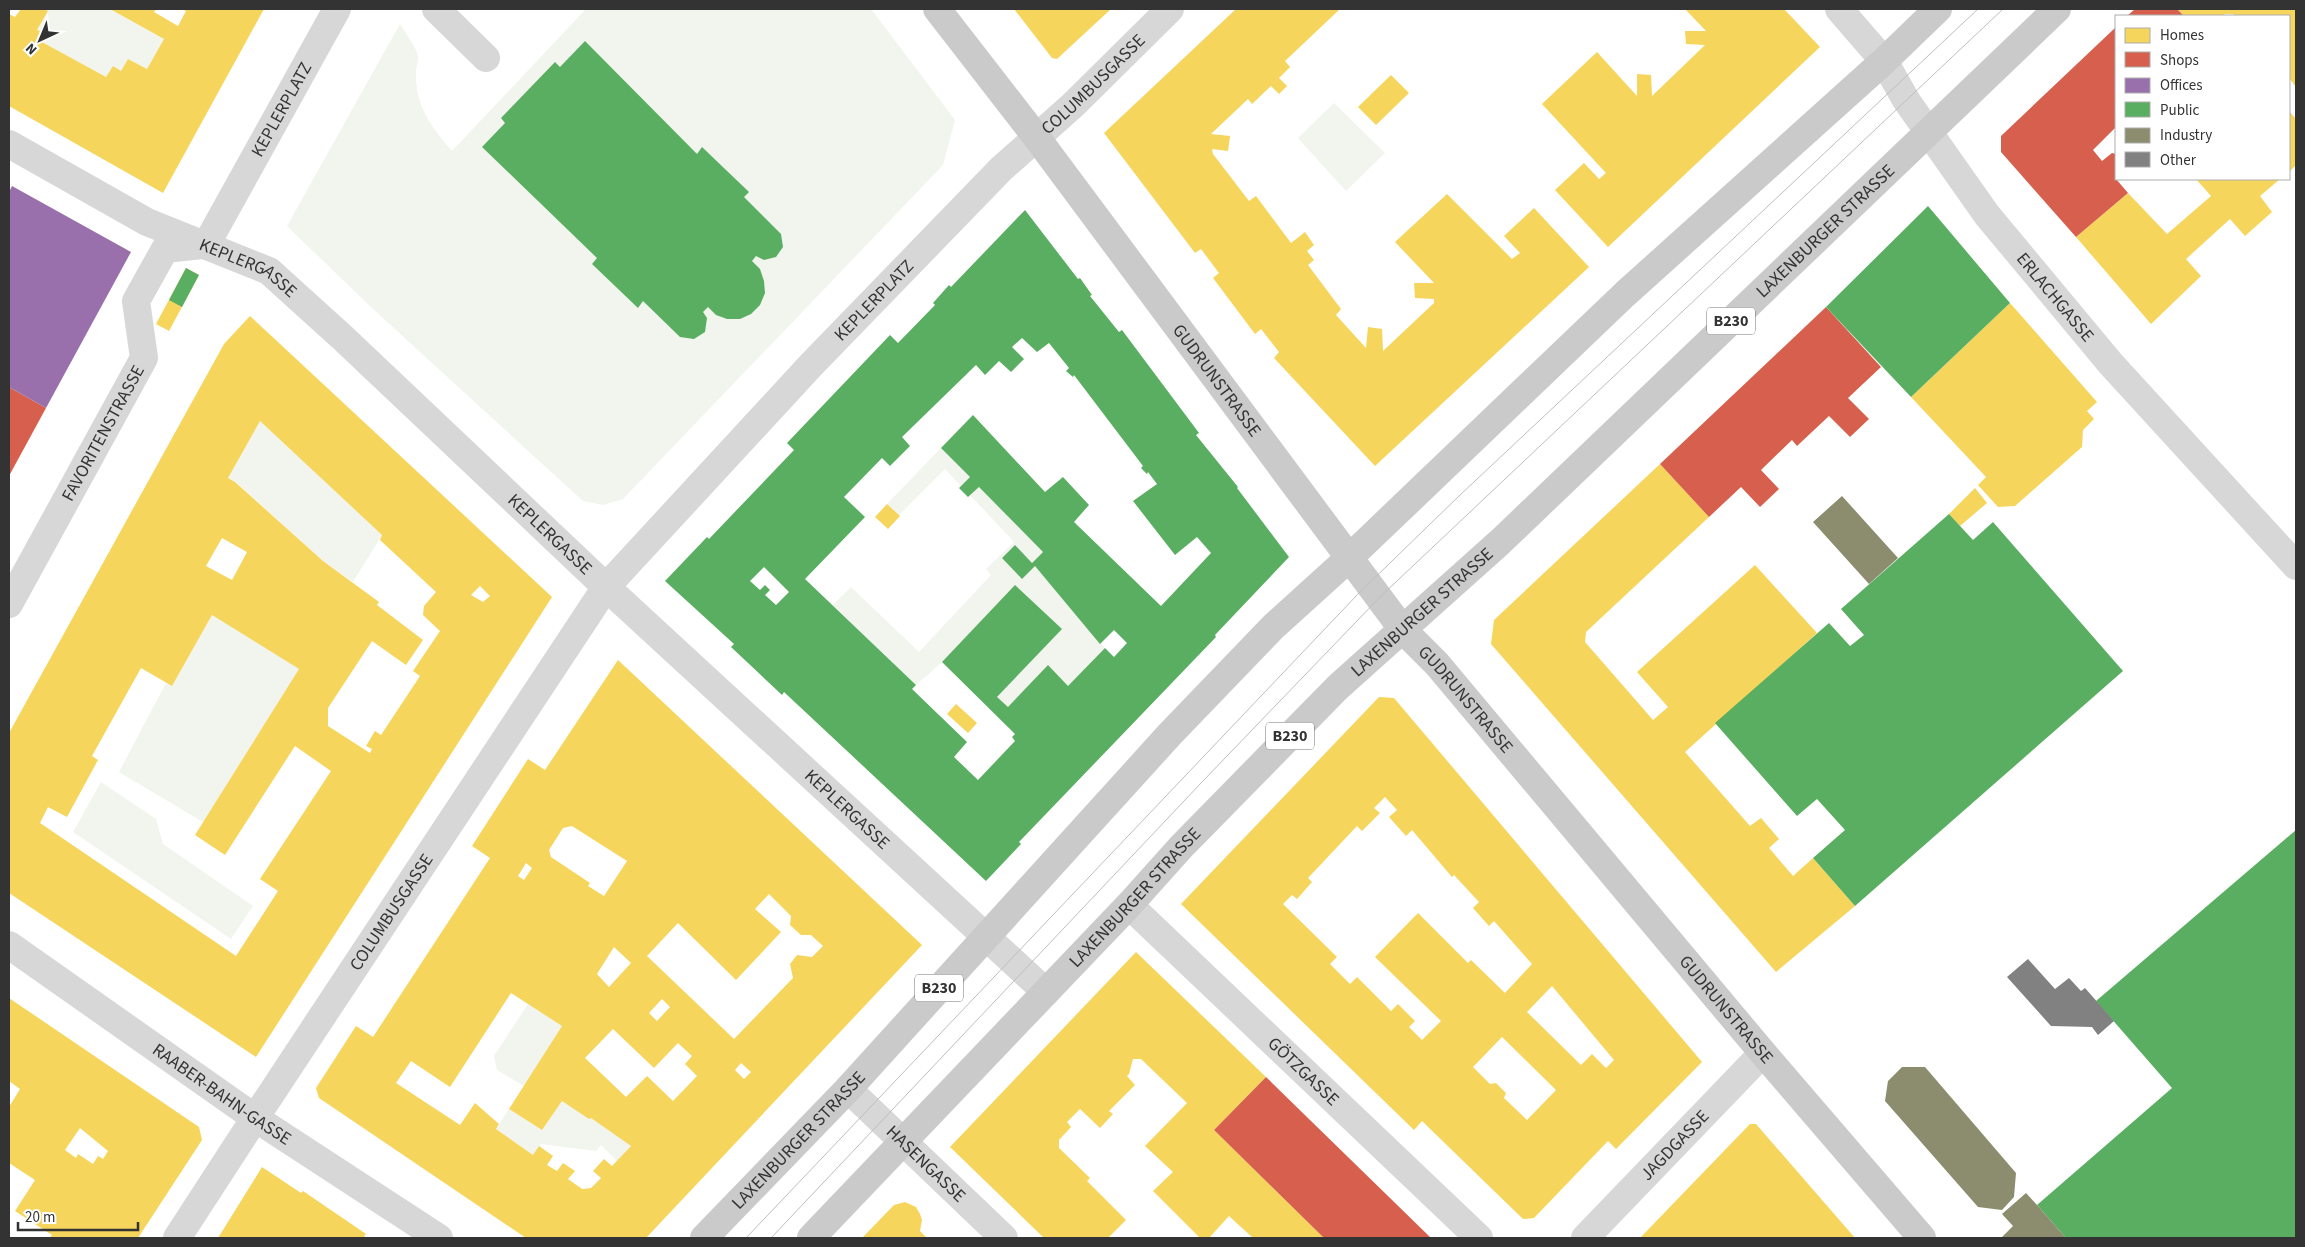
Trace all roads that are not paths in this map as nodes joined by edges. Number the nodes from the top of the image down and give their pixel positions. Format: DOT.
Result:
graph roads {
  1 [pos="337,9"];
  2 [pos="436,9"];
  3 [pos="937,9"];
  4 [pos="1170,9"];
  5 [pos="1839,9"];
  6 [pos="1938,9"];
  7 [pos="2057,9"];
  8 [pos="486,58"];
  9 [pos="1884,61"];
  10 [pos="1928,131"];
  11 [pos="1037,138"];
  12 [pos="9,144"];
  13 [pos="206,245"];
  14 [pos="1348,559"];
  15 [pos="2296,566"];
  16 [pos="606,587"];
  17 [pos="9,604"];
  18 [pos="1403,630"];
  19 [pos="1129,905"];
  20 [pos="986,936"];
  21 [pos="9,945"];
  22 [pos="1046,992"];
  23 [pos="1763,1053"];
  24 [pos="848,1089"];
  25 [pos="255,1118"];
  26 [pos="904,1140"];
  27 [pos="433,1237"];
  28 [pos="178,1238"];
  29 [pos="704,1238"];
  30 [pos="811,1238"];
  31 [pos="1004,1238"];
  32 [pos="1479,1238"];
  33 [pos="1585,1238"];
  34 [pos="1922,1238"];
  1 -- 13 [label="street, KEPLERPLATZ"];
  2 -- 8 [label="street"];
  3 -- 11 [label="main road"];
  4 -- 11 [label="street, COLUMBUSGASSE"];
  5 -- 9 [label="street, ERLACHGASSE"];
  6 -- 9 [label="main road, LAXENBURGER STRASSE / B230"];
  7 -- 10 [label="main road, LAXENBURGER STRASSE / B230"];
  9 -- 10 [label="street, ERLACHGASSE"];
  9 -- 14 [label="main road, LAXENBURGER STRASSE / B230"];
  10 -- 15 [label="street, ERLACHGASSE"];
  10 -- 18 [label="main road, LAXENBURGER STRASSE / B230"];
  11 -- 14 [label="main road, GUDRUNSTRASSE"];
  11 -- 16 [label="street, KEPLERPLATZ"];
  12 -- 13 [label="street, KEPLERGASSE"];
  13 -- 16 [label="street, KEPLERGASSE"];
  13 -- 17 [label="street, FAVORITENSTRASSE"];
  14 -- 18 [label="main road, GUDRUNSTRASSE"];
  14 -- 20 [label="main road, LAXENBURGER STRASSE / B230"];
  16 -- 20 [label="street, KEPLERGASSE"];
  16 -- 25 [label="street, COLUMBUSGASSE"];
  18 -- 19 [label="main road, LAXENBURGER STRASSE / B230"];
  18 -- 23 [label="main road, GUDRUNSTRASSE"];
  19 -- 22 [label="main road, LAXENBURGER STRASSE / B230"];
  19 -- 32 [label="street, GÖTZGASSE"];
  20 -- 22 [label="street, KEPLERGASSE"];
  20 -- 24 [label="main road, LAXENBURGER STRASSE / B230"];
  21 -- 25 [label="street, RAABER-BAHN-GASSE"];
  22 -- 26 [label="main road, LAXENBURGER STRASSE / B230"];
  23 -- 33 [label="street, JAGDGASSE"];
  23 -- 34 [label="main road, GUDRUNSTRASSE"];
  24 -- 26 [label="street, HASENGASSE"];
  24 -- 29 [label="main road, LAXENBURGER STRASSE / B230"];
  25 -- 27 [label="street, RAABER-BAHN-GASSE"];
  25 -- 28 [label="street, COLUMBUSGASSE"];
  26 -- 30 [label="main road, LAXENBURGER STRASSE / B230"];
  26 -- 31 [label="street, HASENGASSE"];
}
